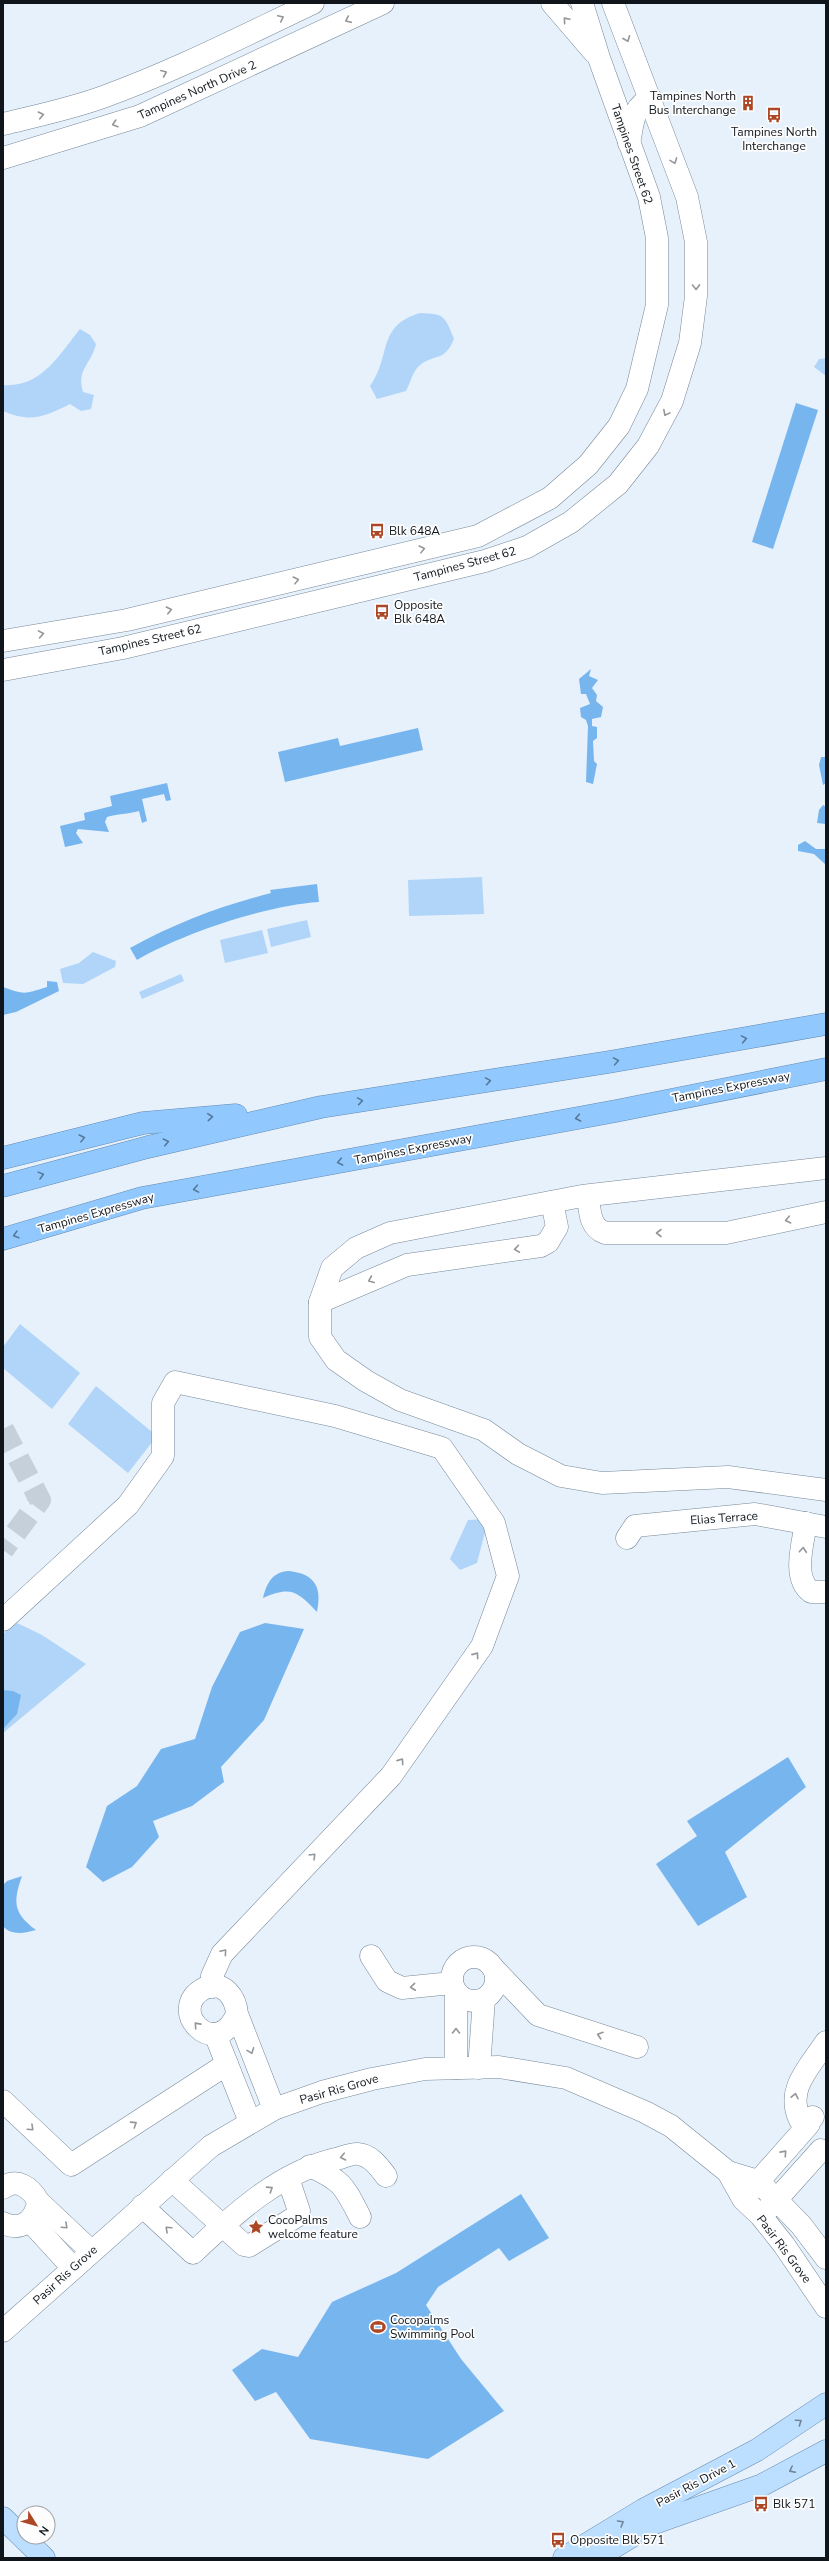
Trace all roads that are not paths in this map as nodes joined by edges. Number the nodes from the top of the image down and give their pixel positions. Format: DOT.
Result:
graph roads {
  1 [pos="312,3"];
  2 [pos="384,3"];
  3 [pos="552,3"];
  4 [pos="582,3"];
  5 [pos="613,3"];
  6 [pos="599,58"];
  7 [pos="651,99"];
  8 [pos="3,124"];
  9 [pos="629,144"];
  10 [pos="3,158"];
  11 [pos="3,641"];
  12 [pos="3,670"];
  13 [pos="826,1024"];
  14 [pos="826,1068"];
  15 [pos="826,1082"];
  16 [pos="321,1107"];
  17 [pos="616,1111"];
  18 [pos="3,1158"];
  19 [pos="826,1168"];
  20 [pos="3,1186"];
  21 [pos="588,1196"];
  22 [pos="552,1202"];
  23 [pos="826,1212"];
  24 [pos="3,1239"];
  25 [pos="320,1302"];
  26 [pos="826,1490"];
  27 [pos="816,1525"];
  28 [pos="627,1538"];
  29 [pos="826,1592"];
  30 [pos="3,1620"];
  31 [pos="371,1956"];
  32 [pos="495,1970"];
  33 [pos="212,1987"];
  34 [pos="454,1988"];
  35 [pos="484,1999"];
  36 [pos="237,2014"];
  37 [pos="215,2034"];
  38 [pos="826,2042"];
  39 [pos="637,2047"];
  40 [pos="227,2064"];
  41 [pos="456,2068"];
  42 [pos="479,2068"];
  43 [pos="3,2101"];
  44 [pos="274,2109"];
  45 [pos="816,2117"];
  46 [pos="250,2122"];
  47 [pos="823,2151"];
  48 [pos="310,2166"];
  49 [pos="728,2172"];
  50 [pos="386,2176"];
  51 [pos="288,2178"];
  52 [pos="172,2180"];
  53 [pos="758,2181"];
  54 [pos="3,2188"];
  55 [pos="743,2199"];
  56 [pos="777,2199"];
  57 [pos="38,2202"];
  58 [pos="142,2206"];
  59 [pos="761,2216"];
  60 [pos="360,2217"];
  61 [pos="30,2221"];
  62 [pos="3,2223"];
  63 [pos="222,2226"];
  64 [pos="91,2251"];
  65 [pos="826,2258"];
  66 [pos="74,2268"];
  67 [pos="826,2307"];
  68 [pos="3,2331"];
  69 [pos="823,2402"];
  70 [pos="826,2451"];
  71 [pos="3,2518"];
  72 [pos="44,2558"];
  73 [pos="564,2558"];
  74 [pos="596,2558"];
  8 -- 1 [label="street, one-way"];
  2 -- 10 [label="street, Tampines North Drive 2, one-way"];
  6 -- 3 [label="street, one-way"];
  4 -- 6 [label="street, Tampines Street 62"];
  5 -- 7 [label="street, Tampines Street 62, one-way"];
  6 -- 9 [label="street, Tampines Street 62"];
  7 -- 9 [label="street"];
  7 -- 12 [label="street, Tampines Street 62, one-way"];
  11 -- 9 [label="street, Tampines Street 62, one-way"];
  16 -- 13 [label="highway, one-way"];
  14 -- 17 [label="highway, Tampines Expressway"];
  15 -- 17 [label="highway"];
  18 -- 16 [label="highway, one-way"];
  20 -- 16 [label="highway, one-way"];
  17 -- 24 [label="highway, Tampines Expressway, one-way"];
  19 -- 21 [label="street"];
  21 -- 22 [label="street"];
  23 -- 21 [label="street, one-way"];
  22 -- 25 [label="street"];
  22 -- 25 [label="street, one-way"];
  25 -- 26 [label="street"];
  27 -- 28 [label="street, Elias Terrace"];
  29 -- 27 [label="street, one-way"];
  33 -- 30 [label="street, one-way"];
  34 -- 31 [label="street, one-way"];
  32 -- 34 [label="street"];
  32 -- 35 [label="street"];
  39 -- 32 [label="street, one-way"];
  33 -- 36 [label="street"];
  37 -- 33 [label="street, one-way"];
  34 -- 35 [label="street"];
  41 -- 34 [label="street, one-way"];
  35 -- 42 [label="street"];
  36 -- 37 [label="street"];
  36 -- 44 [label="street, one-way"];
  37 -- 40 [label="street"];
  45 -- 38 [label="street, one-way"];
  43 -- 40 [label="street, one-way"];
  40 -- 46 [label="street"];
  41 -- 42 [label="street, Pasir Ris Grove"];
  41 -- 44 [label="street, Pasir Ris Grove"];
  42 -- 49 [label="street, Pasir Ris Grove"];
  44 -- 46 [label="street, Pasir Ris Grove"];
  45 -- 47 [label="street"];
  53 -- 45 [label="street, one-way"];
  46 -- 52 [label="street, Pasir Ris Grove"];
  47 -- 56 [label="street"];
  50 -- 48 [label="street, one-way"];
  48 -- 51 [label="street"];
  48 -- 60 [label="street"];
  49 -- 53 [label="street, Pasir Ris Grove"];
  49 -- 55 [label="street, Pasir Ris Grove"];
  63 -- 51 [label="street, one-way"];
  51 -- 63 [label="street"];
  52 -- 58 [label="street, Pasir Ris Grove"];
  52 -- 63 [label="street"];
  53 -- 55 [label="street"];
  53 -- 56 [label="street, Pasir Ris Grove"];
  54 -- 57 [label="street"];
  55 -- 59 [label="street, Pasir Ris Grove"];
  56 -- 59 [label="street"];
  56 -- 65 [label="street, Pasir Ris Grove"];
  57 -- 61 [label="street"];
  57 -- 64 [label="street, one-way"];
  63 -- 58 [label="street, one-way"];
  58 -- 64 [label="street, Pasir Ris Grove"];
  59 -- 67 [label="street, Pasir Ris Grove"];
  61 -- 62 [label="street"];
  61 -- 66 [label="street"];
  64 -- 66 [label="street, Pasir Ris Grove"];
  66 -- 68 [label="street, Pasir Ris Grove"];
  73 -- 69 [label="main road, Pasir Ris Drive 1, one-way"];
  70 -- 74 [label="main road, Pasir Ris Drive 1, one-way"];
  71 -- 72 [label="main road"];
}
